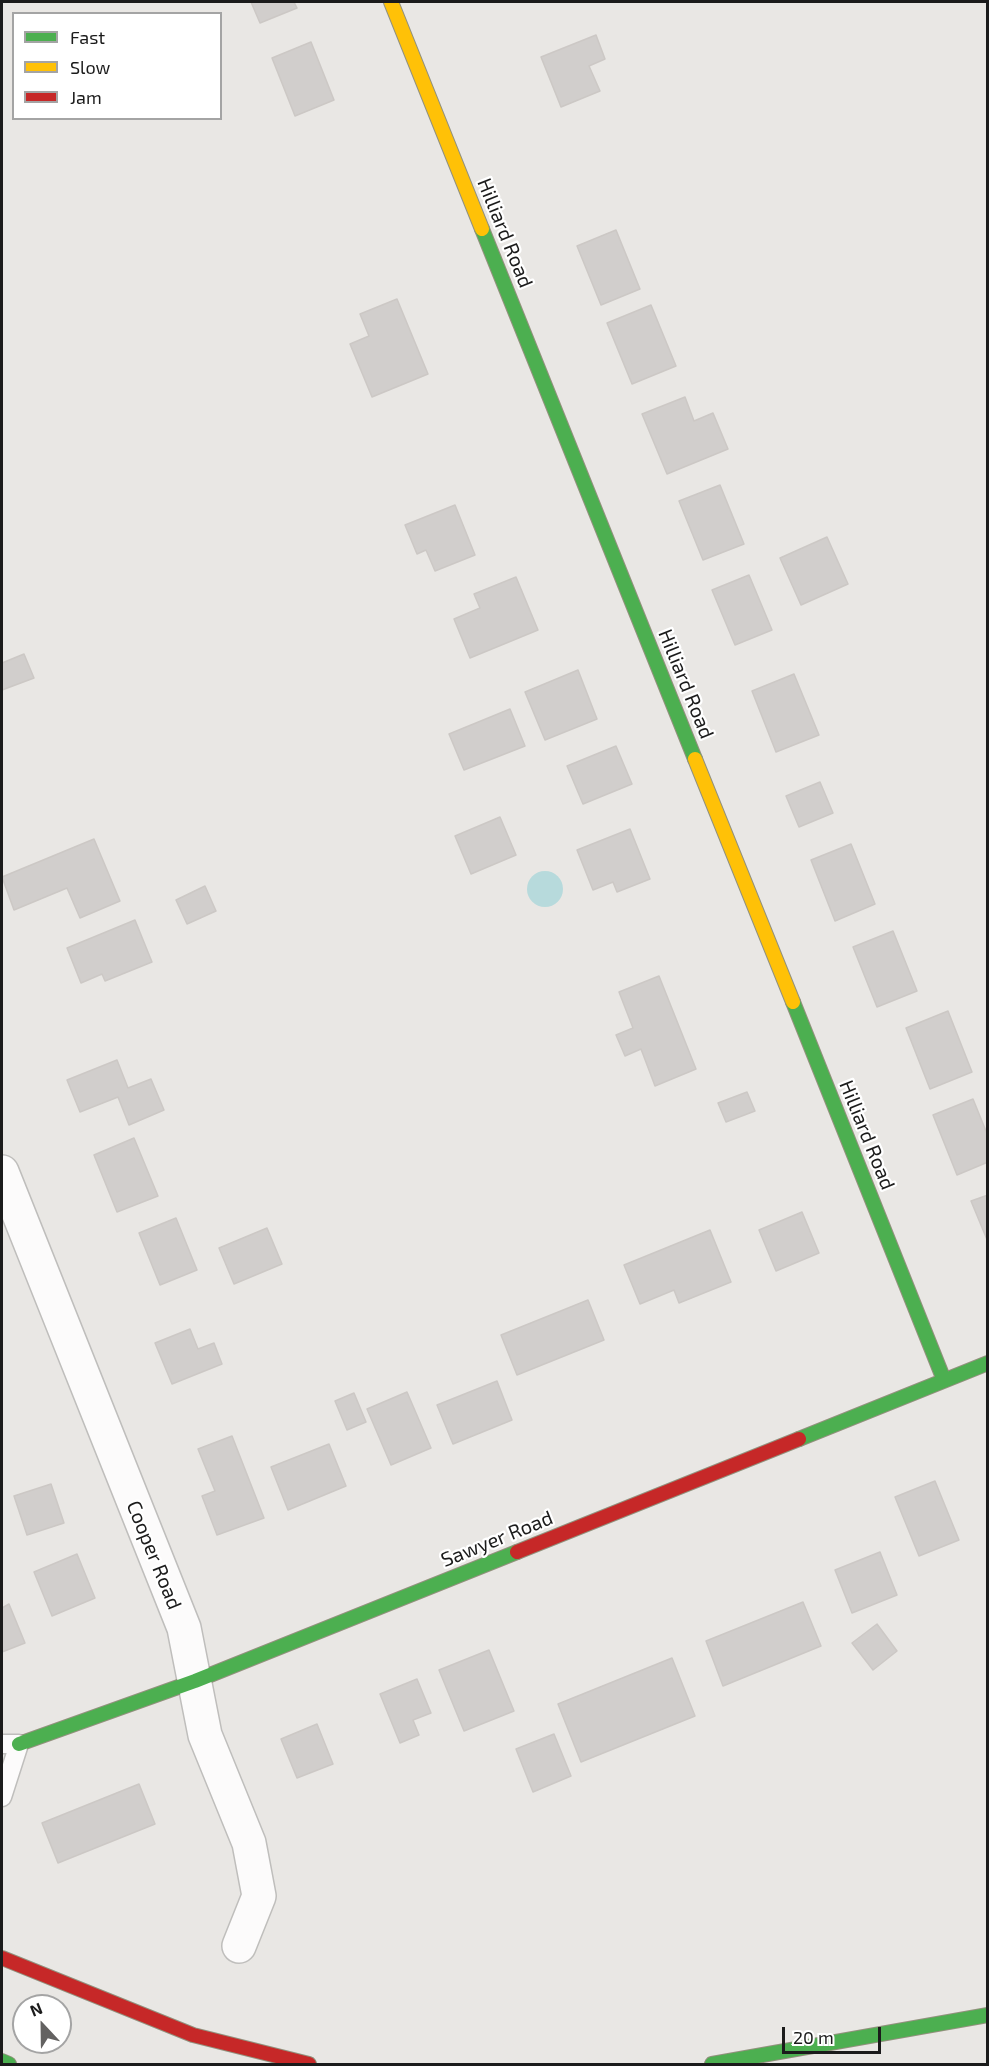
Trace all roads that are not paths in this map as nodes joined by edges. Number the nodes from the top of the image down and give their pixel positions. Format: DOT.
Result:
graph roads {
  1 [pos="391,2"];
  2 [pos="2,1172"];
  3 [pos="987,1363"];
  4 [pos="944,1380"];
  5 [pos="195,1681"];
  6 [pos="10,1744"];
  7 [pos="2,1797"];
  8 [pos="239,1946"];
  9 [pos="2,1958"];
  10 [pos="987,2015"];
  11 [pos="2,2061"];
  12 [pos="9,2064"];
  13 [pos="309,2064"];
  14 [pos="712,2064"];
  1 -- 4 [label="street, Hilliard Road"];
  2 -- 5 [label="street, Cooper Road"];
  3 -- 4 [label="street, Sawyer Road"];
  4 -- 5 [label="street, Sawyer Road"];
  5 -- 6 [label="street, Sawyer Road"];
  5 -- 8 [label="street, Cooper Road"];
  6 -- 7 [label="lane"];
  9 -- 13 [label="street"];
  10 -- 14 [label="street"];
  11 -- 12 [label="street"];
}
